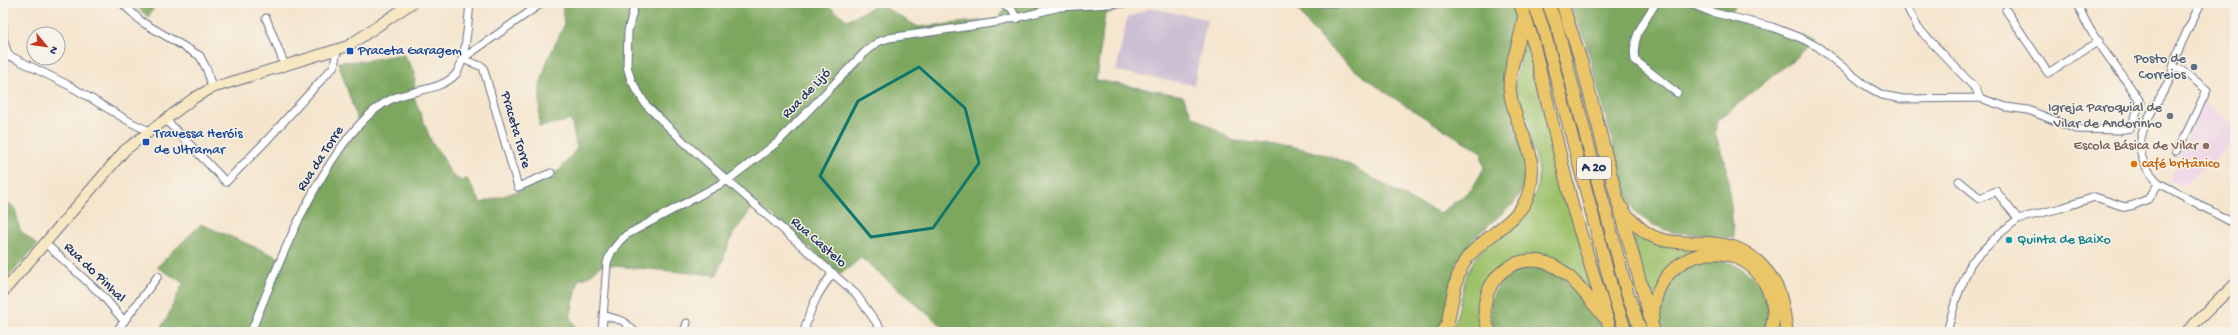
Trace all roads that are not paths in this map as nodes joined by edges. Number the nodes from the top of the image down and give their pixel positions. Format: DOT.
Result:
graph roads {
  1 [pos="122,3"];
  2 [pos="412,3"];
  3 [pos="470,3"];
  4 [pos="542,3"];
  5 [pos="635,3"];
  6 [pos="999,3"];
  7 [pos="1124,3"];
  8 [pos="1320,3"];
  9 [pos="1335,3"];
  10 [pos="1520,3"];
  11 [pos="1534,3"];
  12 [pos="1548,3"];
  13 [pos="1562,3"];
  14 [pos="1656,3"];
  15 [pos="1689,3"];
  16 [pos="1905,3"];
  17 [pos="2078,3"];
  18 [pos="2201,3"];
  19 [pos="2006,10"];
  20 [pos="1524,15"];
  21 [pos="266,18"];
  22 [pos="1017,19"];
  23 [pos="3,24"];
  24 [pos="2099,41"];
  25 [pos="337,50"];
  26 [pos="8,55"];
  27 [pos="462,59"];
  28 [pos="3,62"];
  29 [pos="285,66"];
  30 [pos="2173,67"];
  31 [pos="212,88"];
  32 [pos="1677,93"];
  33 [pos="1980,98"];
  34 [pos="2141,103"];
  35 [pos="2152,108"];
  36 [pos="165,119"];
  37 [pos="2130,128"];
  38 [pos="149,131"];
  39 [pos="2140,134"];
  40 [pos="2176,151"];
  41 [pos="551,173"];
  42 [pos="728,180"];
  43 [pos="1958,181"];
  44 [pos="2159,183"];
  45 [pos="1616,194"];
  46 [pos="2018,219"];
  47 [pos="2235,224"];
  48 [pos="46,244"];
  49 [pos="833,273"];
  50 [pos="158,276"];
  51 [pos="2235,284"];
  52 [pos="3,292"];
  53 [pos="603,315"];
  54 [pos="124,321"];
  55 [pos="687,323"];
  56 [pos="1610,328"];
  57 [pos="1653,329"];
  58 [pos="116,332"];
  59 [pos="251,332"];
  60 [pos="602,332"];
  61 [pos="635,332"];
  62 [pos="684,332"];
  63 [pos="804,332"];
  64 [pos="883,332"];
  65 [pos="1442,332"];
  66 [pos="1490,332"];
  67 [pos="1626,332"];
  68 [pos="1641,332"];
  69 [pos="1770,332"];
  70 [pos="1787,332"];
  71 [pos="1947,332"];
  72 [pos="2186,332"];
  1 -- 31 [label="street"];
  2 -- 25 [label="street"];
  3 -- 27 [label="street, Rua da Torre"];
  4 -- 27 [label="street"];
  5 -- 42 [label="street, Rua Castelo"];
  6 -- 22 [label="street"];
  7 -- 22 [label="street, Rua de Lijó"];
  8 -- 9 [label="street"];
  10 -- 20 [label="highway"];
  11 -- 67 [label="highway, A 20"];
  12 -- 68 [label="highway, A 20"];
  13 -- 45 [label="highway"];
  14 -- 32 [label="street"];
  15 -- 33 [label="street"];
  16 -- 33 [label="street"];
  17 -- 24 [label="street"];
  18 -- 30 [label="street"];
  19 -- 24 [label="street"];
  20 -- 56 [label="highway"];
  20 -- 65 [label="highway"];
  21 -- 29 [label="street"];
  22 -- 42 [label="street, Rua de Lijó"];
  23 -- 26 [label="street"];
  24 -- 34 [label="street"];
  25 -- 29 [label="street"];
  25 -- 36 [label="street"];
  26 -- 28 [label="street"];
  26 -- 38 [label="street"];
  27 -- 41 [label="street, Praceta Torre"];
  27 -- 59 [label="street, Rua da Torre"];
  29 -- 31 [label="street"];
  30 -- 35 [label="street"];
  30 -- 40 [label="street"];
  31 -- 36 [label="street"];
  33 -- 37 [label="street"];
  34 -- 35 [label="street"];
  34 -- 37 [label="street"];
  35 -- 39 [label="street"];
  36 -- 38 [label="street"];
  37 -- 39 [label="street"];
  38 -- 48 [label="street"];
  39 -- 44 [label="street"];
  42 -- 49 [label="street, Rua Castelo"];
  42 -- 53 [label="street, Rua de Lijó"];
  43 -- 46 [label="street"];
  44 -- 46 [label="street"];
  44 -- 47 [label="street"];
  45 -- 57 [label="highway"];
  45 -- 70 [label="highway"];
  46 -- 71 [label="street"];
  48 -- 52 [label="street"];
  48 -- 54 [label="street, Rua do Pinhal"];
  49 -- 63 [label="street"];
  49 -- 64 [label="street, Rua Castelo"];
  50 -- 54 [label="street"];
  51 -- 72 [label="street"];
  53 -- 60 [label="street, Rua de Lijó"];
  53 -- 61 [label="street"];
  54 -- 58 [label="street"];
  55 -- 62 [label="street"];
  56 -- 66 [label="highway"];
  57 -- 69 [label="highway"];
}
